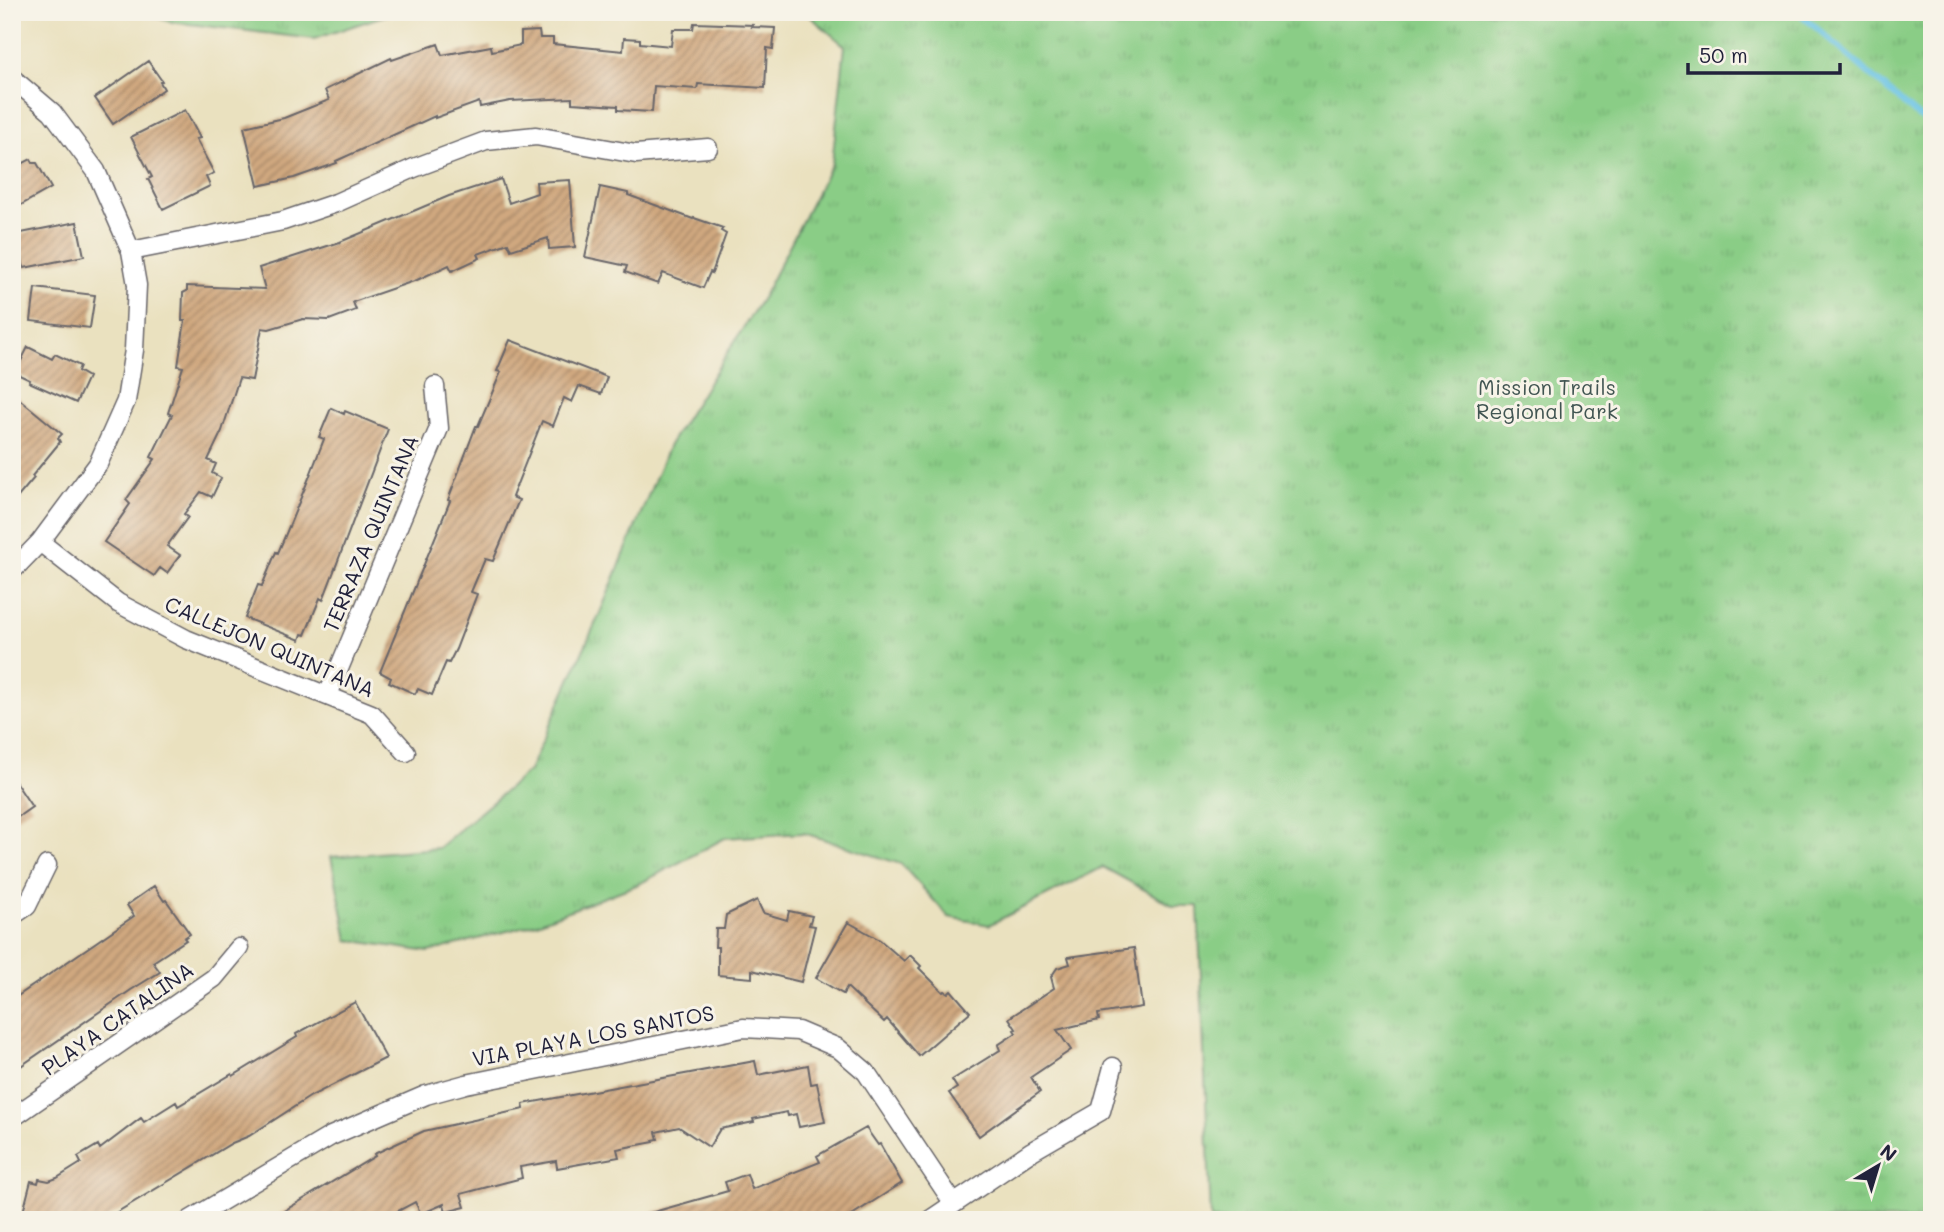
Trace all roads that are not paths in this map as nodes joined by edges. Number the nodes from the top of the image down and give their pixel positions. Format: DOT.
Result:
graph roads {
  1 [pos="13,81"];
  2 [pos="708,148"];
  3 [pos="131,251"];
  4 [pos="435,386"];
  5 [pos="40,542"];
  6 [pos="12,571"];
  7 [pos="328,695"];
  8 [pos="406,752"];
  9 [pos="47,866"];
  10 [pos="12,916"];
  11 [pos="239,948"];
  12 [pos="1113,1067"];
  13 [pos="12,1118"];
  14 [pos="954,1204"];
  15 [pos="190,1220"];
  16 [pos="930,1220"];
  1 -- 3 [label="street"];
  2 -- 3 [label="street"];
  3 -- 5 [label="street"];
  4 -- 7 [label="street, TERRAZA QUINTANA"];
  5 -- 6 [label="street"];
  5 -- 7 [label="street, CALLEJON QUINTANA"];
  7 -- 8 [label="street, CALLEJON QUINTANA"];
  9 -- 10 [label="street"];
  11 -- 13 [label="street, PLAYA CATALINA"];
  12 -- 14 [label="street"];
  14 -- 15 [label="street, VIA PLAYA LOS SANTOS"];
  14 -- 16 [label="street"];
}
